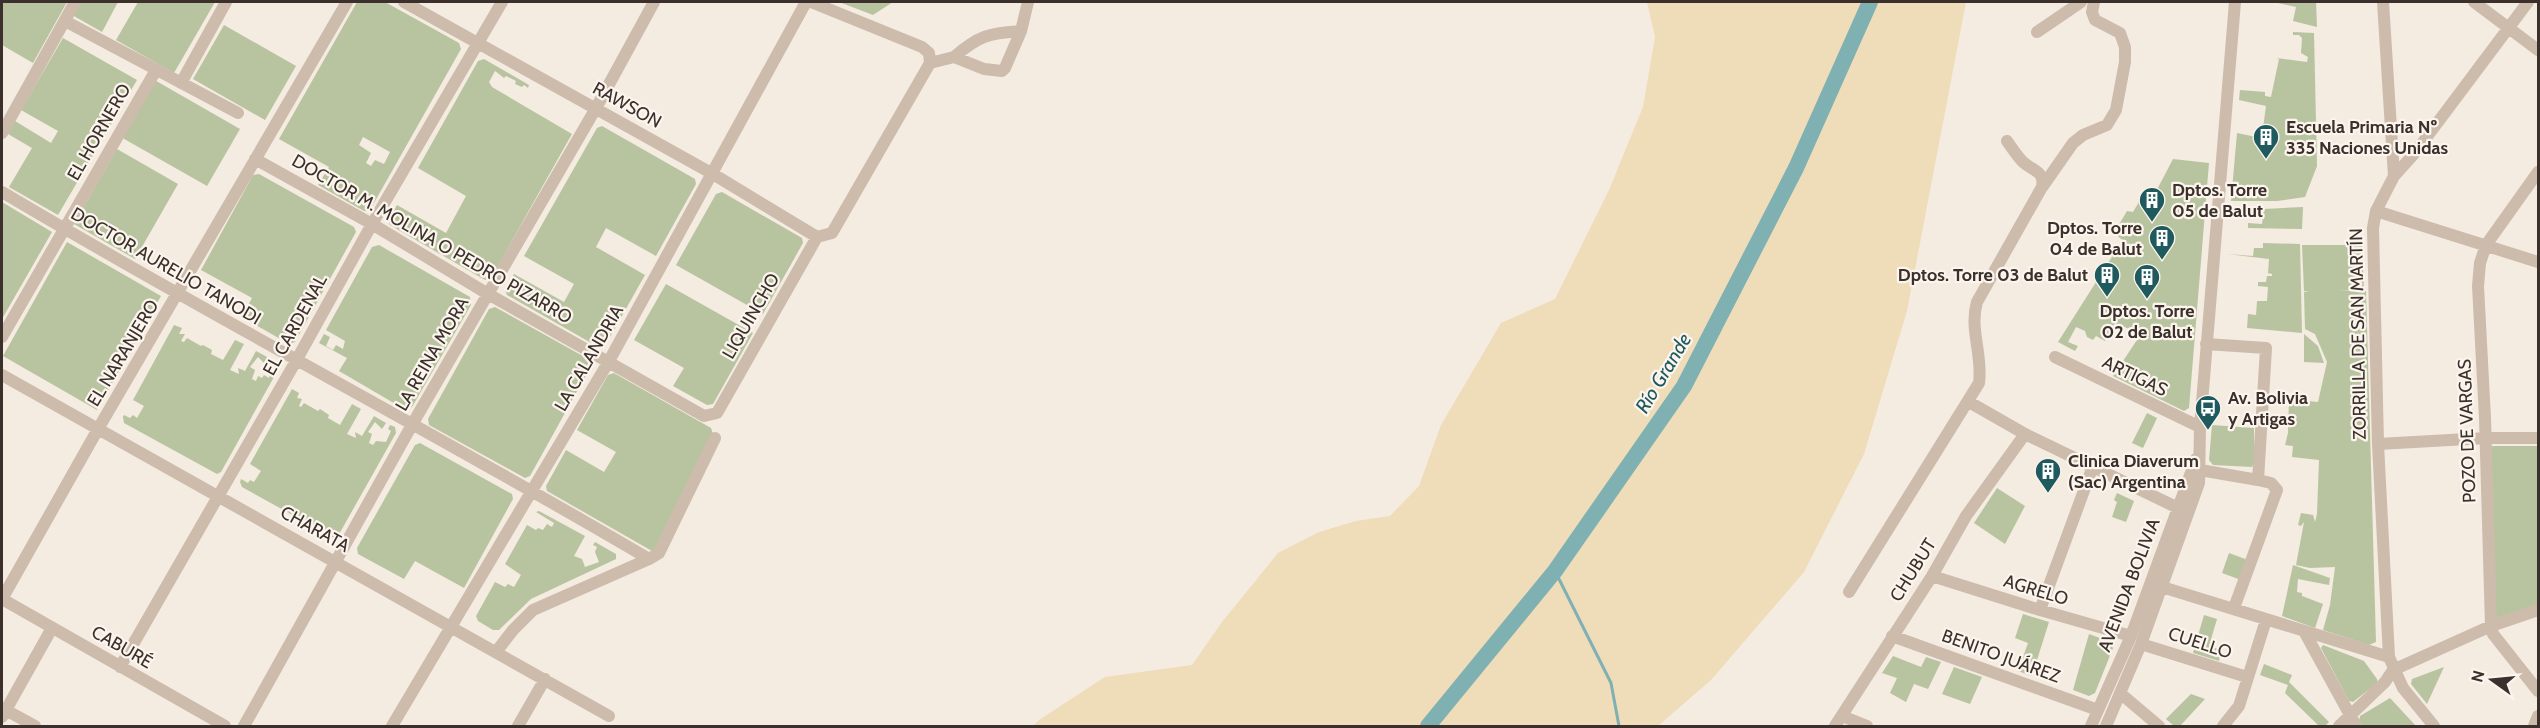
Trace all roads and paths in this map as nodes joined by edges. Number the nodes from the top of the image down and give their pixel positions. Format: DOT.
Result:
graph roads {
  1 [pos="75,2"];
  2 [pos="226,2"];
  3 [pos="347,2"];
  4 [pos="404,2"];
  5 [pos="502,2"];
  6 [pos="654,2"];
  7 [pos="806,2"];
  8 [pos="1028,2"];
  9 [pos="2081,2"];
  10 [pos="2094,2"];
  11 [pos="2235,2"];
  12 [pos="2474,2"];
  13 [pos="2528,2"];
  14 [pos="820,3"];
  15 [pos="2385,3"];
  16 [pos="65,21"];
  17 [pos="2509,28"];
  18 [pos="1021,31"];
  19 [pos="2037,32"];
  20 [pos="479,42"];
  21 [pos="2538,50"];
  22 [pos="954,57"];
  23 [pos="930,63"];
  24 [pos="156,70"];
  25 [pos="181,84"];
  26 [pos="596,108"];
  27 [pos="238,113"];
  28 [pos="2,133"];
  29 [pos="2007,141"];
  30 [pos="255,159"];
  31 [pos="2538,172"];
  32 [pos="713,174"];
  33 [pos="2394,176"];
  34 [pos="2042,187"];
  35 [pos="2,192"];
  36 [pos="2376,211"];
  37 [pos="372,224"];
  38 [pos="64,229"];
  39 [pos="817,237"];
  40 [pos="2486,245"];
  41 [pos="2538,262"];
  42 [pos="179,294"];
  43 [pos="488,294"];
  44 [pos="2,337"];
  45 [pos="2206,344"];
  46 [pos="2055,357"];
  47 [pos="296,361"];
  48 [pos="609,361"];
  49 [pos="2,378"];
  50 [pos="1969,402"];
  51 [pos="717,413"];
  52 [pos="413,423"];
  53 [pos="2200,427"];
  54 [pos="98,429"];
  55 [pos="2025,434"];
  56 [pos="715,438"];
  57 [pos="2486,438"];
  58 [pos="2538,438"];
  59 [pos="2378,444"];
  60 [pos="2198,455"];
  61 [pos="2093,466"];
  62 [pos="2200,471"];
  63 [pos="2258,480"];
  64 [pos="531,490"];
  65 [pos="218,495"];
  66 [pos="2178,508"];
  67 [pos="654,556"];
  68 [pos="336,562"];
  69 [pos="1932,576"];
  70 [pos="2162,587"];
  71 [pos="1849,592"];
  72 [pos="2,599"];
  73 [pos="2234,608"];
  74 [pos="2040,610"];
  75 [pos="2538,610"];
  76 [pos="2266,620"];
  77 [pos="450,626"];
  78 [pos="2490,626"];
  79 [pos="52,628"];
  80 [pos="2304,631"];
  81 [pos="1892,636"];
  82 [pos="2136,640"];
  83 [pos="496,652"];
  84 [pos="2390,657"];
  85 [pos="120,667"];
  86 [pos="2393,670"];
  87 [pos="2247,678"];
  88 [pos="545,680"];
  89 [pos="2538,692"];
  90 [pos="2120,693"];
  91 [pos="2098,710"];
  92 [pos="3,712"];
  93 [pos="2349,715"];
  94 [pos="609,716"];
  95 [pos="2538,716"];
  96 [pos="1839,721"];
  97 [pos="210,723"];
  98 [pos="35,726"];
  99 [pos="225,726"];
  100 [pos="244,726"];
  101 [pos="392,726"];
  102 [pos="518,726"];
  103 [pos="1867,726"];
  104 [pos="2091,726"];
  105 [pos="2106,726"];
  106 [pos="2159,726"];
  107 [pos="2223,726"];
  108 [pos="2339,726"];
  109 [pos="2356,726"];
  110 [pos="2434,726"];
  111 [pos="2534,726"];
  1 -- 16 [label="street"];
  2 -- 25 [label="street"];
  3 -- 30 [label="street, EL NARANJERO"];
  4 -- 20 [label="street, RAWSON"];
  5 -- 20 [label="street, EL CARDENAL"];
  6 -- 26 [label="street, LA REINA MORA"];
  7 -- 32 [label="street, LA CALANDRIA"];
  8 -- 18 [label="street"];
  9 -- 19 [label="street"];
  10 -- 34 [label="street"];
  11 -- 45 [label="street, AVENIDA BOLIVIA"];
  12 -- 17 [label="street"];
  13 -- 17 [label="street, ZORRILLA DE SAN MARTÍN"];
  14 -- 23 [label="street"];
  15 -- 33 [label="street"];
  16 -- 24 [label="street"];
  16 -- 28 [label="street"];
  17 -- 21 [label="street"];
  17 -- 33 [label="street, ZORRILLA DE SAN MARTÍN"];
  18 -- 22 [label="street"];
  18 -- 22 [label="street"];
  20 -- 26 [label="street, RAWSON"];
  20 -- 37 [label="street, EL CARDENAL"];
  22 -- 23 [label="street"];
  23 -- 39 [label="street"];
  24 -- 25 [label="street"];
  24 -- 38 [label="street, EL HORNERO"];
  25 -- 27 [label="street"];
  26 -- 32 [label="street, RAWSON"];
  26 -- 43 [label="street, LA REINA MORA"];
  29 -- 34 [label="street"];
  30 -- 37 [label="street, DOCTOR M. MOLINA O PEDRO PIZARRO"];
  30 -- 42 [label="street, EL NARANJERO"];
  31 -- 40 [label="street, POZO DE VARGAS"];
  32 -- 39 [label="street, RAWSON"];
  32 -- 48 [label="street, LA CALANDRIA"];
  33 -- 36 [label="street, ZORRILLA DE SAN MARTÍN"];
  34 -- 50 [label="street"];
  35 -- 38 [label="street, DOCTOR AURELIO TANODI"];
  36 -- 40 [label="street"];
  36 -- 59 [label="street, ZORRILLA DE SAN MARTÍN"];
  37 -- 43 [label="street, DOCTOR M. MOLINA O PEDRO PIZARRO"];
  37 -- 47 [label="street, EL CARDENAL"];
  38 -- 42 [label="street, DOCTOR AURELIO TANODI"];
  38 -- 44 [label="street, EL HORNERO"];
  39 -- 51 [label="street, LIQUINCHO"];
  40 -- 41 [label="street"];
  40 -- 57 [label="street, POZO DE VARGAS"];
  42 -- 47 [label="street, DOCTOR AURELIO TANODI"];
  42 -- 54 [label="street, EL NARANJERO"];
  43 -- 48 [label="street, DOCTOR M. MOLINA O PEDRO PIZARRO"];
  43 -- 52 [label="street, LA REINA MORA"];
  45 -- 53 [label="street, AVENIDA BOLIVIA"];
  45 -- 63 [label="street"];
  46 -- 53 [label="street, ARTIGAS"];
  47 -- 52 [label="street, DOCTOR AURELIO TANODI"];
  47 -- 65 [label="street, EL CARDENAL"];
  48 -- 51 [label="street, DOCTOR M. MOLINA O PEDRO PIZARRO"];
  48 -- 64 [label="street, LA CALANDRIA"];
  49 -- 54 [label="street, CHARATA"];
  50 -- 55 [label="street"];
  50 -- 71 [label="street"];
  52 -- 64 [label="street, DOCTOR AURELIO TANODI"];
  52 -- 68 [label="street, LA REINA MORA"];
  53 -- 60 [label="street, AVENIDA BOLIVIA"];
  54 -- 65 [label="street, CHARATA"];
  54 -- 72 [label="street, EL NARANJERO"];
  55 -- 61 [label="street"];
  55 -- 69 [label="street, CHUBUT"];
  56 -- 67 [label="street"];
  57 -- 58 [label="street"];
  57 -- 59 [label="street"];
  57 -- 78 [label="street, POZO DE VARGAS"];
  59 -- 84 [label="street, ZORRILLA DE SAN MARTÍN"];
  60 -- 62 [label="street, AVENIDA BOLIVIA"];
  60 -- 66 [label="street, AVENIDA BOLIVIA"];
  61 -- 66 [label="street"];
  61 -- 74 [label="street"];
  62 -- 63 [label="street"];
  62 -- 70 [label="street, AVENIDA BOLIVIA"];
  63 -- 73 [label="street"];
  64 -- 67 [label="street, DOCTOR AURELIO TANODI"];
  64 -- 77 [label="street, LA CALANDRIA"];
  65 -- 68 [label="street, CHARATA"];
  65 -- 85 [label="street, EL CARDENAL"];
  66 -- 82 [label="street, AVENIDA BOLIVIA"];
  67 -- 83 [label="street"];
  68 -- 77 [label="street, CHARATA"];
  68 -- 100 [label="street, LA REINA MORA"];
  69 -- 74 [label="street, AGRELO"];
  69 -- 81 [label="street, CHUBUT"];
  70 -- 73 [label="street"];
  70 -- 82 [label="street, AVENIDA BOLIVIA"];
  72 -- 79 [label="street, CABURÉ"];
  73 -- 76 [label="street"];
  74 -- 82 [label="street, AGRELO"];
  75 -- 78 [label="street"];
  76 -- 80 [label="street"];
  76 -- 87 [label="street"];
  77 -- 83 [label="street, CHARATA"];
  77 -- 101 [label="street, LA CALANDRIA"];
  78 -- 86 [label="street"];
  78 -- 89 [label="street"];
  79 -- 85 [label="street, CABURÉ"];
  79 -- 92 [label="street"];
  80 -- 84 [label="street"];
  80 -- 93 [label="street"];
  81 -- 91 [label="street, BENITO JUÁREZ"];
  81 -- 96 [label="street, CHUBUT"];
  82 -- 87 [label="street, CUELLO"];
  82 -- 90 [label="street, AVENIDA BOLIVIA"];
  82 -- 91 [label="street, AVENIDA BOLIVIA"];
  83 -- 88 [label="street, CHARATA"];
  84 -- 86 [label="street, ZORRILLA DE SAN MARTÍN"];
  85 -- 97 [label="street, CABURÉ"];
  86 -- 93 [label="street"];
  86 -- 110 [label="street, ZORRILLA DE SAN MARTÍN"];
  87 -- 107 [label="street"];
  88 -- 94 [label="street, CHARATA"];
  88 -- 102 [label="street"];
  90 -- 105 [label="street, AVENIDA BOLIVIA"];
  90 -- 106 [label="street"];
  91 -- 104 [label="street, AVENIDA BOLIVIA"];
  92 -- 98 [label="street"];
  93 -- 108 [label="street"];
  93 -- 109 [label="street"];
  95 -- 111 [label="street"];
  96 -- 103 [label="street"];
  97 -- 99 [label="street, CABURÉ"];
}
